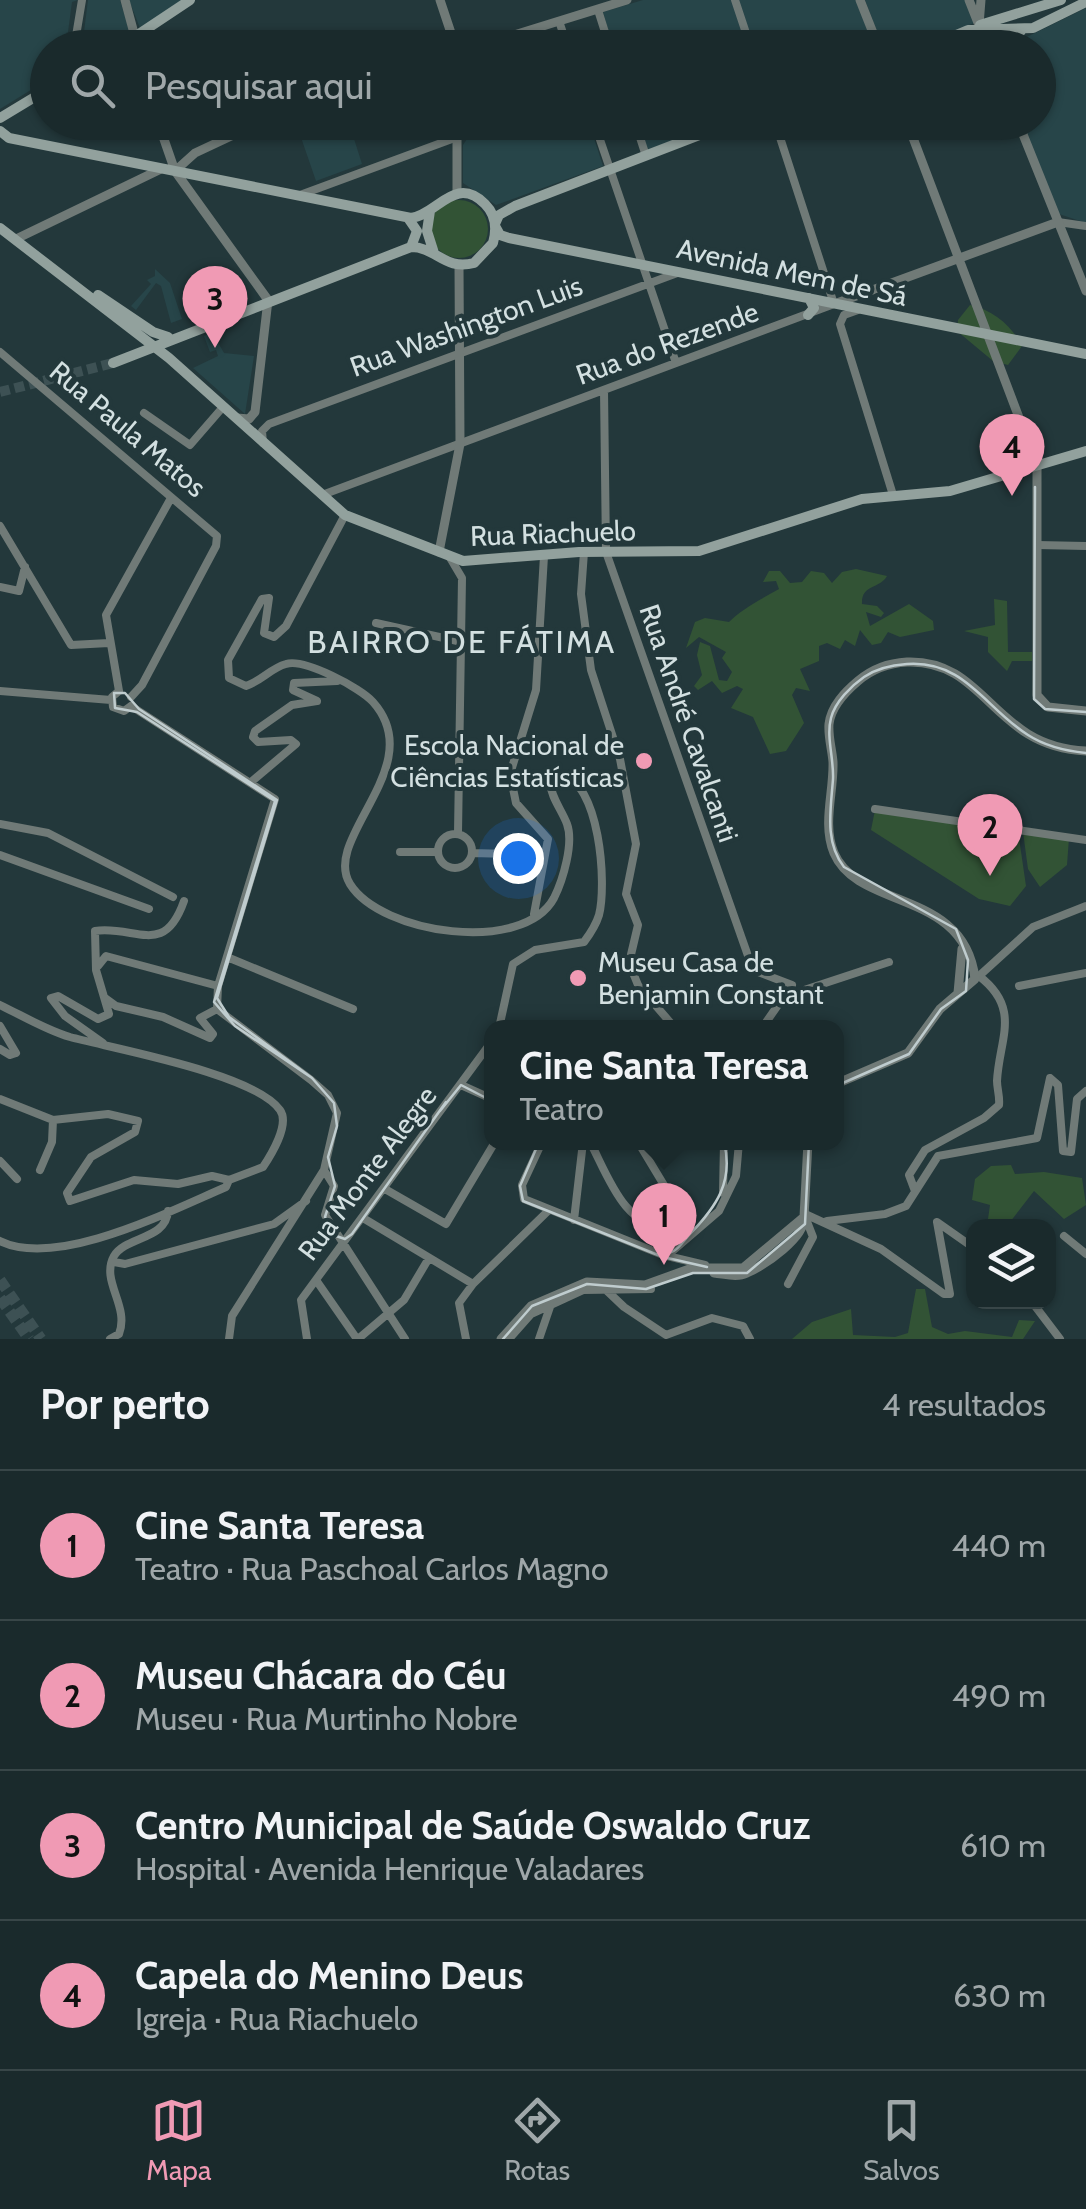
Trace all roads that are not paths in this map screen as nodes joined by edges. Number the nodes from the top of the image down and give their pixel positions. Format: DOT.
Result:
graph roads {
  1 [pos="82,0"];
  2 [pos="125,0"];
  3 [pos="190,0"];
  4 [pos="440,0"];
  5 [pos="627,0"];
  6 [pos="735,0"];
  7 [pos="860,0"];
  8 [pos="968,0"];
  9 [pos="981,0"];
  10 [pos="1062,0"];
  11 [pos="1086,2"];
  12 [pos="598,10"];
  13 [pos="1033,10"];
  14 [pos="559,21"];
  15 [pos="1037,26"];
  16 [pos="980,27"];
  17 [pos="77,30"];
  18 [pos="134,30"];
  19 [pos="152,30"];
  20 [pos="450,30"];
  21 [pos="530,30"];
  22 [pos="562,30"];
  23 [pos="604,30"];
  24 [pos="746,30"];
  25 [pos="872,30"];
  26 [pos="972,30"];
  27 [pos="981,30"];
  28 [pos="1022,30"];
  29 [pos="30,100"];
  30 [pos="0,118"];
  31 [pos="0,132"];
  32 [pos="164,140"];
  33 [pos="223,140"];
  34 [pos="456,140"];
  35 [pos="600,140"];
  36 [pos="641,140"];
  37 [pos="687,140"];
  38 [pos="780,140"];
  39 [pos="914,140"];
  40 [pos="1025,140"];
  41 [pos="646,156"];
  42 [pos="161,168"];
  43 [pos="610,170"];
  44 [pos="174,171"];
  45 [pos="457,194"];
  46 [pos="297,196"];
  47 [pos="432,206"];
  48 [pos="408,217"];
  49 [pos="1058,222"];
  50 [pos="495,225"];
  51 [pos="1086,226"];
  52 [pos="0,228"];
  53 [pos="16,239"];
  54 [pos="410,247"];
  55 [pos="437,258"];
  56 [pos="960,260"];
  57 [pos="642,264"];
  58 [pos="459,266"];
  59 [pos="680,272"];
  60 [pos="75,282"];
  61 [pos="648,283"];
  62 [pos="1086,291"];
  63 [pos="809,298"];
  64 [pos="268,300"];
  65 [pos="834,304"];
  66 [pos="858,310"];
  67 [pos="808,315"];
  68 [pos="989,335"];
  69 [pos="174,336"];
  70 [pos="153,346"];
  71 [pos="0,352"];
  72 [pos="460,352"];
  73 [pos="1086,354"];
  74 [pos="113,363"];
  75 [pos="676,363"];
  76 [pos="604,390"];
  77 [pos="223,406"];
  78 [pos="254,412"];
  79 [pos="144,413"];
  80 [pos="234,417"];
  81 [pos="269,424"];
  82 [pos="264,444"];
  83 [pos="460,444"];
  84 [pos="1086,450"];
  85 [pos="1038,466"];
  86 [pos="322,495"];
  87 [pos="893,495"];
  88 [pos="171,498"];
  89 [pos="345,515"];
  90 [pos="0,526"];
  91 [pos="1038,545"];
  92 [pos="1086,546"];
  93 [pos="584,552"];
  94 [pos="606,552"];
  95 [pos="444,554"];
  96 [pos="544,556"];
  97 [pos="484,562"];
  98 [pos="25,565"];
  99 [pos="462,578"];
  100 [pos="0,587"];
  101 [pos="376,624"];
  102 [pos="462,642"];
  103 [pos="109,643"];
  104 [pos="337,681"];
  105 [pos="0,690"];
  106 [pos="119,691"];
  107 [pos="111,700"];
  108 [pos="131,701"];
  109 [pos="1086,711"];
  110 [pos="1086,751"];
  111 [pos="251,782"];
  112 [pos="874,809"];
  113 [pos="0,824"];
  114 [pos="458,833"];
  115 [pos="1086,840"];
  116 [pos="400,852"];
  117 [pos="438,852"];
  118 [pos="472,853"];
  119 [pos="512,854"];
  120 [pos="0,855"];
  121 [pos="173,898"];
  122 [pos="184,901"];
  123 [pos="1086,906"];
  124 [pos="149,908"];
  125 [pos="534,914"];
  126 [pos="962,944"];
  127 [pos="227,957"];
  128 [pos="889,962"];
  129 [pos="96,970"];
  130 [pos="1086,973"];
  131 [pos="980,975"];
  132 [pos="218,986"];
  133 [pos="1019,986"];
  134 [pos="102,994"];
  135 [pos="789,995"];
  136 [pos="957,996"];
  137 [pos="0,1005"];
  138 [pos="217,1008"];
  139 [pos="353,1009"];
  140 [pos="502,1020"];
  141 [pos="669,1020"];
  142 [pos="769,1020"];
  143 [pos="0,1026"];
  144 [pos="106,1046"];
  145 [pos="0,1050"];
  146 [pos="484,1052"];
  147 [pos="844,1081"];
  148 [pos="461,1085"];
  149 [pos="1086,1090"];
  150 [pos="484,1095"];
  151 [pos="0,1099"];
  152 [pos="53,1120"];
  153 [pos="490,1150"];
  154 [pos="539,1150"];
  155 [pos="585,1150"];
  156 [pos="591,1150"];
  157 [pos="643,1150"];
  158 [pos="725,1150"];
  159 [pos="738,1150"];
  160 [pos="808,1150"];
  161 [pos="0,1162"];
  162 [pos="40,1170"];
  163 [pos="324,1170"];
  164 [pos="17,1179"];
  165 [pos="230,1180"];
  166 [pos="384,1189"];
  167 [pos="915,1191"];
  168 [pos="306,1200"];
  169 [pos="722,1202"];
  170 [pos="549,1210"];
  171 [pos="168,1211"];
  172 [pos="805,1217"];
  173 [pos="364,1218"];
  174 [pos="855,1218"];
  175 [pos="574,1220"];
  176 [pos="827,1221"];
  177 [pos="854,1235"];
  178 [pos="1064,1236"];
  179 [pos="0,1241"];
  180 [pos="966,1242"];
  181 [pos="682,1245"];
  182 [pos="342,1246"];
  183 [pos="1086,1254"];
  184 [pos="666,1256"];
  185 [pos="429,1258"];
  186 [pos="114,1262"];
  187 [pos="694,1263"];
  188 [pos="713,1267"];
  189 [pos="671,1276"];
  190 [pos="316,1280"];
  191 [pos="473,1284"];
  192 [pos="788,1284"];
  193 [pos="602,1285"];
  194 [pos="551,1304"];
  195 [pos="1037,1309"];
  196 [pos="392,1312"];
  197 [pos="230,1338"];
  198 [pos="110,1339"];
  199 [pos="218,1339"];
  200 [pos="306,1339"];
  201 [pos="358,1339"];
  202 [pos="405,1339"];
  203 [pos="466,1339"];
  204 [pos="501,1339"];
  205 [pos="510,1339"];
  206 [pos="539,1339"];
  207 [pos="750,1339"];
  208 [pos="1060,1339"];
  1 -- 17 [label="street"];
  2 -- 18 [label="street"];
  3 -- 19 [label="main road"];
  4 -- 20 [label="street"];
  5 -- 12 [label="street"];
  6 -- 24 [label="street"];
  7 -- 25 [label="street"];
  8 -- 16 [label="street"];
  9 -- 16 [label="street"];
  10 -- 13 [label="main road"];
  11 -- 15 [label="main road"];
  12 -- 14 [label="street"];
  12 -- 23 [label="street"];
  13 -- 15 [label="main road"];
  13 -- 16 [label="main road"];
  14 -- 21 [label="street"];
  14 -- 22 [label="street"];
  15 -- 28 [label="main road"];
  16 -- 26 [label="main road"];
  16 -- 27 [label="street"];
  16 -- 28 [label="main road"];
  29 -- 30 [label="main road"];
  31 -- 42 [label="main road"];
  32 -- 44 [label="street"];
  33 -- 44 [label="street"];
  34 -- 45 [label="street"];
  34 -- 46 [label="street"];
  35 -- 43 [label="street"];
  36 -- 41 [label="street"];
  37 -- 41 [label="main road"];
  38 -- 65 [label="street"];
  39 -- 56 [label="street"];
  40 -- 49 [label="street"];
  41 -- 43 [label="main road"];
  42 -- 44 [label="main road"];
  42 -- 53 [label="street"];
  43 -- 50 [label="main road"];
  43 -- 57 [label="street"];
  44 -- 46 [label="main road"];
  44 -- 64 [label="street"];
  45 -- 47 [label="main road"];
  45 -- 50 [label="main road"];
  46 -- 48 [label="main road"];
  47 -- 48 [label="main road"];
  47 -- 55 [label="main road"];
  48 -- 54 [label="main road"];
  49 -- 51 [label="street"];
  49 -- 56 [label="street, Rua do Rezende"];
  49 -- 62 [label="street"];
  50 -- 57 [label="main road, Avenida Mem de Sá"];
  50 -- 58 [label="main road"];
  52 -- 53 [label="main road, Rua Riachuelo"];
  53 -- 60 [label="main road, Rua Riachuelo"];
  54 -- 55 [label="main road"];
  54 -- 64 [label="main road"];
  55 -- 58 [label="main road"];
  56 -- 65 [label="street, Rua do Rezende"];
  56 -- 68 [label="street"];
  57 -- 59 [label="main road, Avenida Mem de Sá"];
  57 -- 61 [label="street"];
  58 -- 72 [label="street"];
  59 -- 61 [label="street, Rua Washington Luis"];
  59 -- 63 [label="main road, Avenida Mem de Sá"];
  60 -- 69 [label="main road"];
  60 -- 70 [label="main road, Rua Riachuelo"];
  61 -- 72 [label="street, Rua Washington Luis"];
  61 -- 75 [label="street"];
  63 -- 65 [label="main road, Avenida Mem de Sá"];
  63 -- 67 [label="main road"];
  64 -- 69 [label="main road"];
  64 -- 78 [label="street"];
  65 -- 66 [label="main road, Avenida Mem de Sá"];
  65 -- 67 [label="street, Rua do Rezende"];
  66 -- 68 [label="main road, Avenida Mem de Sá"];
  66 -- 87 [label="street"];
  67 -- 75 [label="street, Rua do Rezende"];
  68 -- 73 [label="main road, Avenida Mem de Sá"];
  68 -- 85 [label="street"];
  69 -- 70 [label="main road"];
  70 -- 74 [label="main road"];
  70 -- 77 [label="main road, Rua Riachuelo"];
  71 -- 88 [label="street, Rua Paula Matos"];
  72 -- 81 [label="street, Rua Washington Luis"];
  72 -- 83 [label="street"];
  75 -- 76 [label="street, Rua do Rezende"];
  76 -- 83 [label="street, Rua do Rezende"];
  76 -- 94 [label="street, Rua André Cavalcanti"];
  77 -- 79 [label="street"];
  77 -- 80 [label="main road, Rua Riachuelo"];
  78 -- 80 [label="street"];
  78 -- 81 [label="street"];
  80 -- 82 [label="main road, Rua Riachuelo"];
  81 -- 82 [label="street"];
  82 -- 86 [label="main road, Rua Riachuelo"];
  83 -- 86 [label="street, Rua do Rezende"];
  83 -- 95 [label="street"];
  84 -- 85 [label="main road, Rua Riachuelo"];
  85 -- 87 [label="main road, Rua Riachuelo"];
  85 -- 91 [label="street"];
  86 -- 89 [label="main road, Rua Riachuelo"];
  87 -- 94 [label="main road, Rua Riachuelo"];
  88 -- 103 [label="street"];
  88 -- 108 [label="street, Rua Paula Matos"];
  89 -- 95 [label="main road, Rua Riachuelo"];
  89 -- 104 [label="street"];
  90 -- 98 [label="street"];
  91 -- 92 [label="street"];
  91 -- 109 [label="street"];
  93 -- 94 [label="main road, Rua Riachuelo"];
  93 -- 96 [label="main road, Rua Riachuelo"];
  93 -- 141 [label="street"];
  94 -- 135 [label="street, Rua André Cavalcanti"];
  95 -- 97 [label="main road, Rua Riachuelo"];
  95 -- 99 [label="street"];
  96 -- 97 [label="main road, Rua Riachuelo"];
  96 -- 125 [label="street"];
  97 -- 99 [label="street"];
  98 -- 100 [label="street"];
  98 -- 103 [label="street"];
  99 -- 102 [label="street"];
  101 -- 102 [label="street"];
  102 -- 114 [label="street"];
  103 -- 106 [label="street"];
  104 -- 111 [label="street"];
  104 -- 125 [label="street"];
  105 -- 107 [label="street"];
  106 -- 107 [label="street"];
  106 -- 108 [label="street"];
  107 -- 108 [label="street"];
  108 -- 111 [label="street"];
  110 -- 126 [label="street"];
  111 -- 127 [label="street"];
  112 -- 115 [label="street"];
  113 -- 121 [label="street"];
  114 -- 117 [label="street"];
  114 -- 118 [label="street"];
  116 -- 117 [label="street"];
  117 -- 118 [label="street"];
  118 -- 119 [label="street"];
  120 -- 124 [label="street"];
  122 -- 129 [label="street"];
  123 -- 131 [label="street"];
  125 -- 140 [label="street"];
  126 -- 131 [label="street"];
  126 -- 136 [label="street"];
  127 -- 132 [label="street"];
  127 -- 139 [label="street"];
  128 -- 135 [label="street"];
  129 -- 132 [label="street"];
  129 -- 134 [label="street"];
  130 -- 133 [label="street"];
  131 -- 136 [label="street"];
  131 -- 167 [label="street"];
  132 -- 138 [label="street"];
  134 -- 138 [label="street"];
  134 -- 144 [label="street"];
  135 -- 142 [label="street"];
  136 -- 147 [label="street"];
  137 -- 144 [label="street"];
  138 -- 163 [label="street"];
  143 -- 145 [label="street"];
  144 -- 165 [label="street"];
  146 -- 148 [label="street, Rua Monte Alegre"];
  148 -- 150 [label="street"];
  148 -- 166 [label="street, Rua Monte Alegre"];
  149 -- 167 [label="street"];
  151 -- 152 [label="street"];
  152 -- 162 [label="street"];
  152 -- 165 [label="street"];
  153 -- 166 [label="street"];
  154 -- 170 [label="street"];
  155 -- 175 [label="street"];
  156 -- 157 [label="street"];
  158 -- 169 [label="street"];
  159 -- 169 [label="street"];
  160 -- 172 [label="street"];
  161 -- 164 [label="street"];
  163 -- 168 [label="street"];
  163 -- 182 [label="street"];
  165 -- 171 [label="street"];
  166 -- 173 [label="street, Rua Monte Alegre"];
  167 -- 174 [label="street"];
  168 -- 186 [label="street"];
  168 -- 197 [label="street"];
  169 -- 181 [label="street"];
  170 -- 175 [label="street"];
  170 -- 191 [label="street"];
  171 -- 179 [label="street"];
  171 -- 186 [label="street"];
  172 -- 176 [label="street"];
  172 -- 188 [label="street"];
  172 -- 192 [label="street"];
  172 -- 193 [label="street"];
  173 -- 182 [label="street, Rua Monte Alegre"];
  173 -- 185 [label="street"];
  174 -- 176 [label="street"];
  174 -- 177 [label="street"];
  175 -- 184 [label="street"];
  176 -- 177 [label="street"];
  177 -- 180 [label="street"];
  178 -- 183 [label="street"];
  181 -- 184 [label="street"];
  181 -- 187 [label="street"];
  182 -- 190 [label="street, Rua Monte Alegre"];
  182 -- 196 [label="street"];
  184 -- 187 [label="street"];
  184 -- 189 [label="street"];
  185 -- 191 [label="street"];
  185 -- 196 [label="street"];
  186 -- 198 [label="street"];
  187 -- 188 [label="street"];
  188 -- 189 [label="street"];
  189 -- 193 [label="street"];
  190 -- 200 [label="street, Rua Monte Alegre"];
  190 -- 201 [label="street"];
  191 -- 203 [label="street"];
  193 -- 194 [label="street"];
  193 -- 204 [label="street"];
  193 -- 207 [label="street"];
  194 -- 205 [label="street"];
  194 -- 206 [label="street"];
  195 -- 208 [label="street"];
  196 -- 201 [label="street"];
  196 -- 202 [label="street"];
  197 -- 199 [label="street"];
}
